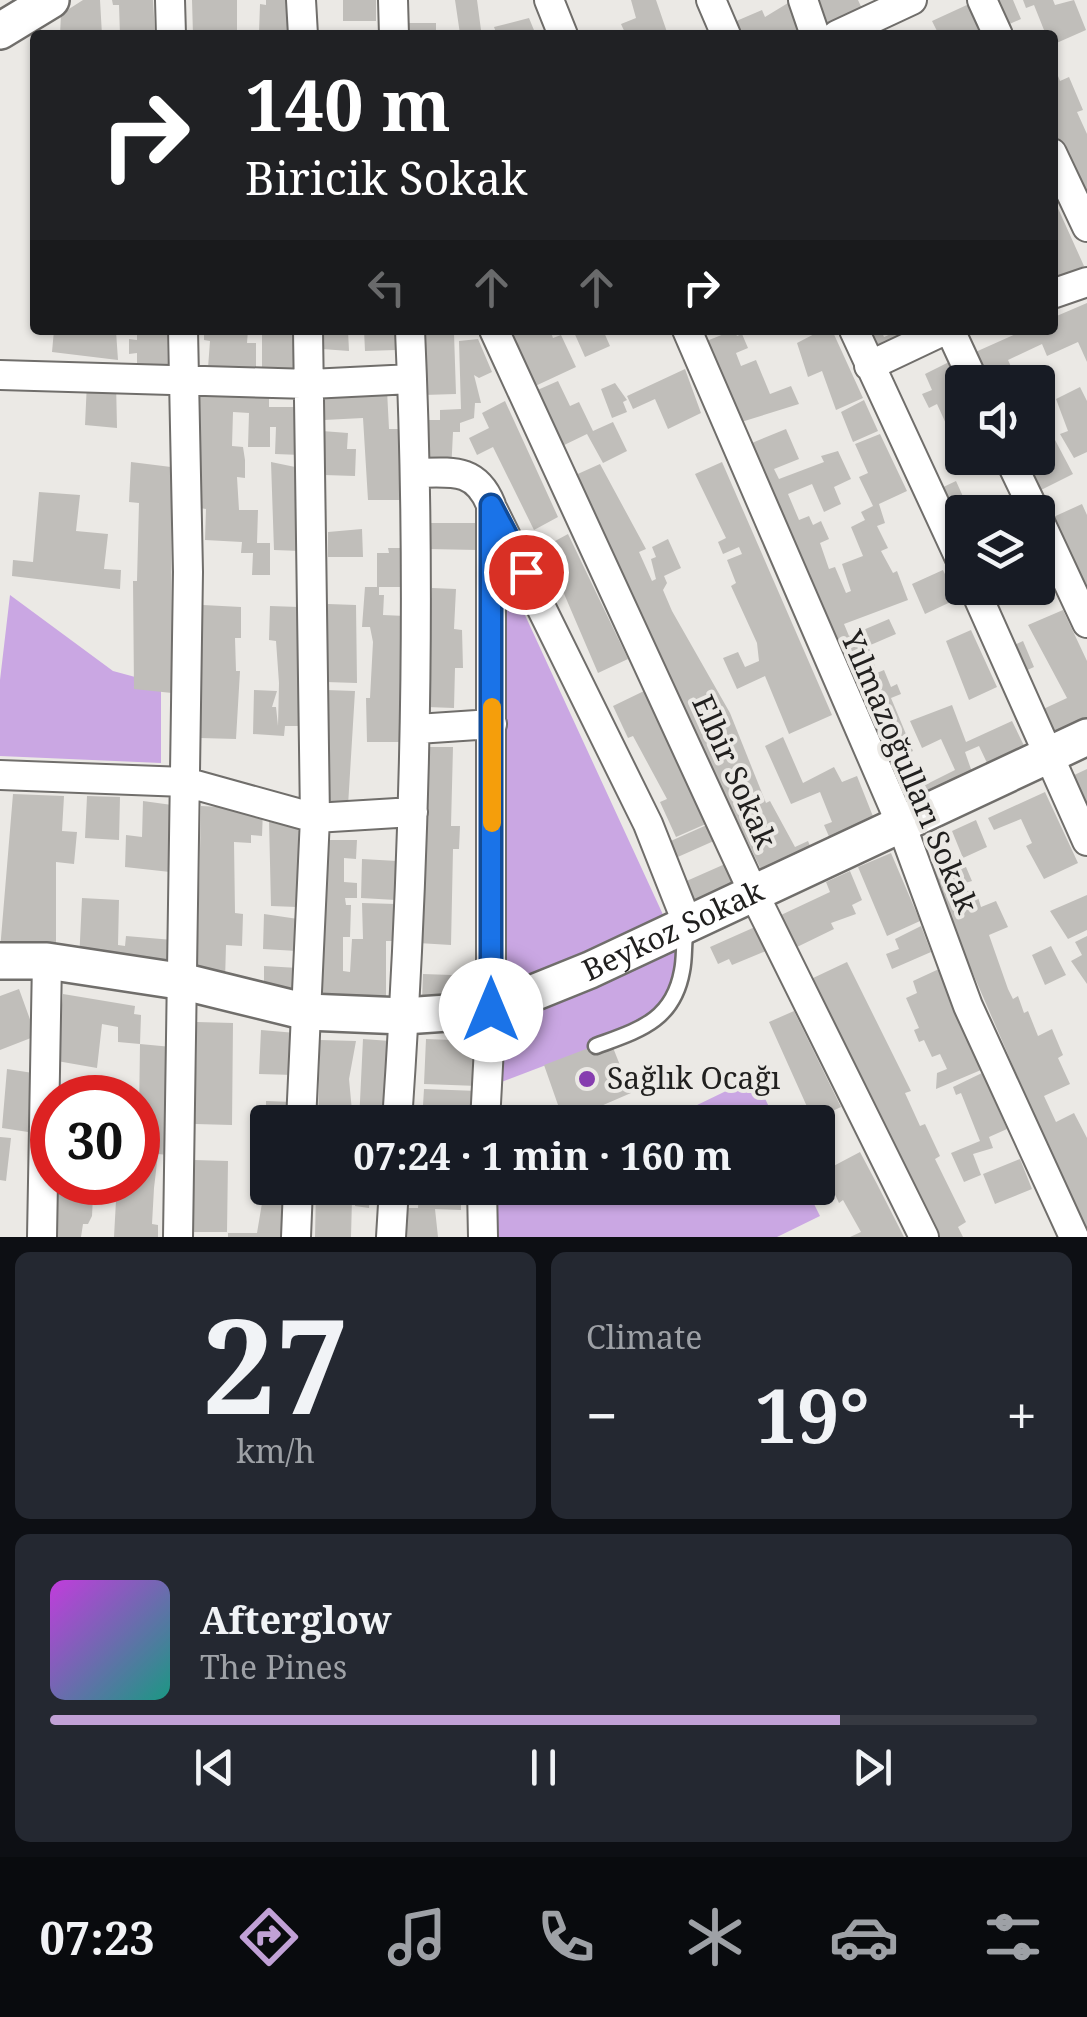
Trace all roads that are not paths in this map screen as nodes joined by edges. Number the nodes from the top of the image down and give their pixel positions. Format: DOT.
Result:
graph roads {
  1 [pos="170,0"];
  2 [pos="301,0"];
  3 [pos="393,0"];
  4 [pos="548,0"];
  5 [pos="712,0"];
  6 [pos="803,0"];
  7 [pos="912,0"];
  8 [pos="982,0"];
  9 [pos="40,3"];
  10 [pos="171,30"];
  11 [pos="303,30"];
  12 [pos="394,30"];
  13 [pos="561,30"];
  14 [pos="724,30"];
  15 [pos="813,30"];
  16 [pos="848,30"];
  17 [pos="996,30"];
  18 [pos="0,31"];
  19 [pos="1058,166"];
  20 [pos="1087,227"];
  21 [pos="1087,282"];
  22 [pos="1058,292"];
  23 [pos="183,335"];
  24 [pos="308,335"];
  25 [pos="410,335"];
  26 [pos="496,335"];
  27 [pos="689,335"];
  28 [pos="856,335"];
  29 [pos="937,335"];
  30 [pos="950,335"];
  31 [pos="966,365"];
  32 [pos="870,366"];
  33 [pos="0,374"];
  34 [pos="412,378"];
  35 [pos="184,379"];
  36 [pos="310,384"];
  37 [pos="416,473"];
  38 [pos="491,505"];
  39 [pos="945,527"];
  40 [pos="1055,555"];
  41 [pos="982,605"];
  42 [pos="1087,623"];
  43 [pos="492,724"];
  44 [pos="417,728"];
  45 [pos="1087,738"];
  46 [pos="1048,755"];
  47 [pos="0,775"];
  48 [pos="185,782"];
  49 [pos="413,812"];
  50 [pos="315,818"];
  51 [pos="901,824"];
  52 [pos="1087,841"];
  53 [pos="754,894"];
  54 [pos="688,925"];
  55 [pos="0,960"];
  56 [pos="47,962"];
  57 [pos="185,982"];
  58 [pos="491,1010"];
  59 [pos="307,1012"];
  60 [pos="404,1016"];
  61 [pos="596,1046"];
  62 [pos="302,1105"];
  63 [pos="398,1105"];
  64 [pos="487,1105"];
  65 [pos="297,1205"];
  66 [pos="393,1205"];
  67 [pos="482,1205"];
  68 [pos="42,1237"];
  69 [pos="178,1237"];
  70 [pos="296,1237"];
  71 [pos="392,1237"];
  72 [pos="483,1237"];
  73 [pos="924,1237"];
  74 [pos="1074,1237"];
  1 -- 10 [label="street"];
  2 -- 11 [label="street"];
  3 -- 12 [label="street"];
  4 -- 13 [label="street"];
  5 -- 14 [label="street"];
  6 -- 15 [label="street"];
  7 -- 16 [label="street"];
  8 -- 17 [label="street"];
  9 -- 18 [label="street"];
  19 -- 20 [label="street"];
  21 -- 22 [label="street"];
  23 -- 35 [label="street"];
  24 -- 36 [label="street"];
  25 -- 34 [label="street"];
  26 -- 53 [label="street, Elbir Sokak"];
  27 -- 51 [label="street, Yılmazoğulları Sokak"];
  28 -- 32 [label="street"];
  29 -- 32 [label="street"];
  30 -- 31 [label="street"];
  32 -- 39 [label="street"];
  33 -- 35 [label="street"];
  34 -- 36 [label="street"];
  34 -- 37 [label="street"];
  35 -- 36 [label="street"];
  35 -- 48 [label="street"];
  36 -- 50 [label="street"];
  37 -- 38 [label="street"];
  37 -- 44 [label="street"];
  38 -- 43 [label="street"];
  38 -- 54 [label="street"];
  40 -- 42 [label="street"];
  41 -- 46 [label="street"];
  43 -- 44 [label="street"];
  43 -- 58 [label="street"];
  44 -- 49 [label="street"];
  45 -- 46 [label="street, Beykoz Sokak"];
  46 -- 51 [label="street, Beykoz Sokak"];
  46 -- 52 [label="street"];
  47 -- 48 [label="street"];
  48 -- 50 [label="street"];
  48 -- 57 [label="street"];
  49 -- 50 [label="street"];
  49 -- 60 [label="street"];
  50 -- 59 [label="street"];
  51 -- 53 [label="street, Beykoz Sokak"];
  51 -- 74 [label="street, Yılmazoğulları Sokak"];
  53 -- 54 [label="street, Beykoz Sokak"];
  53 -- 73 [label="street, Elbir Sokak"];
  54 -- 58 [label="street, Beykoz Sokak"];
  54 -- 61 [label="lane"];
  55 -- 56 [label="street, Beykoz Sokak"];
  56 -- 57 [label="street, Beykoz Sokak"];
  56 -- 68 [label="street"];
  57 -- 59 [label="street, Beykoz Sokak"];
  57 -- 69 [label="street"];
  58 -- 60 [label="street, Beykoz Sokak"];
  58 -- 64 [label="street"];
  59 -- 60 [label="street, Beykoz Sokak"];
  59 -- 62 [label="street"];
  60 -- 63 [label="street"];
  65 -- 70 [label="street"];
  66 -- 71 [label="street"];
  67 -- 72 [label="street"];
}
